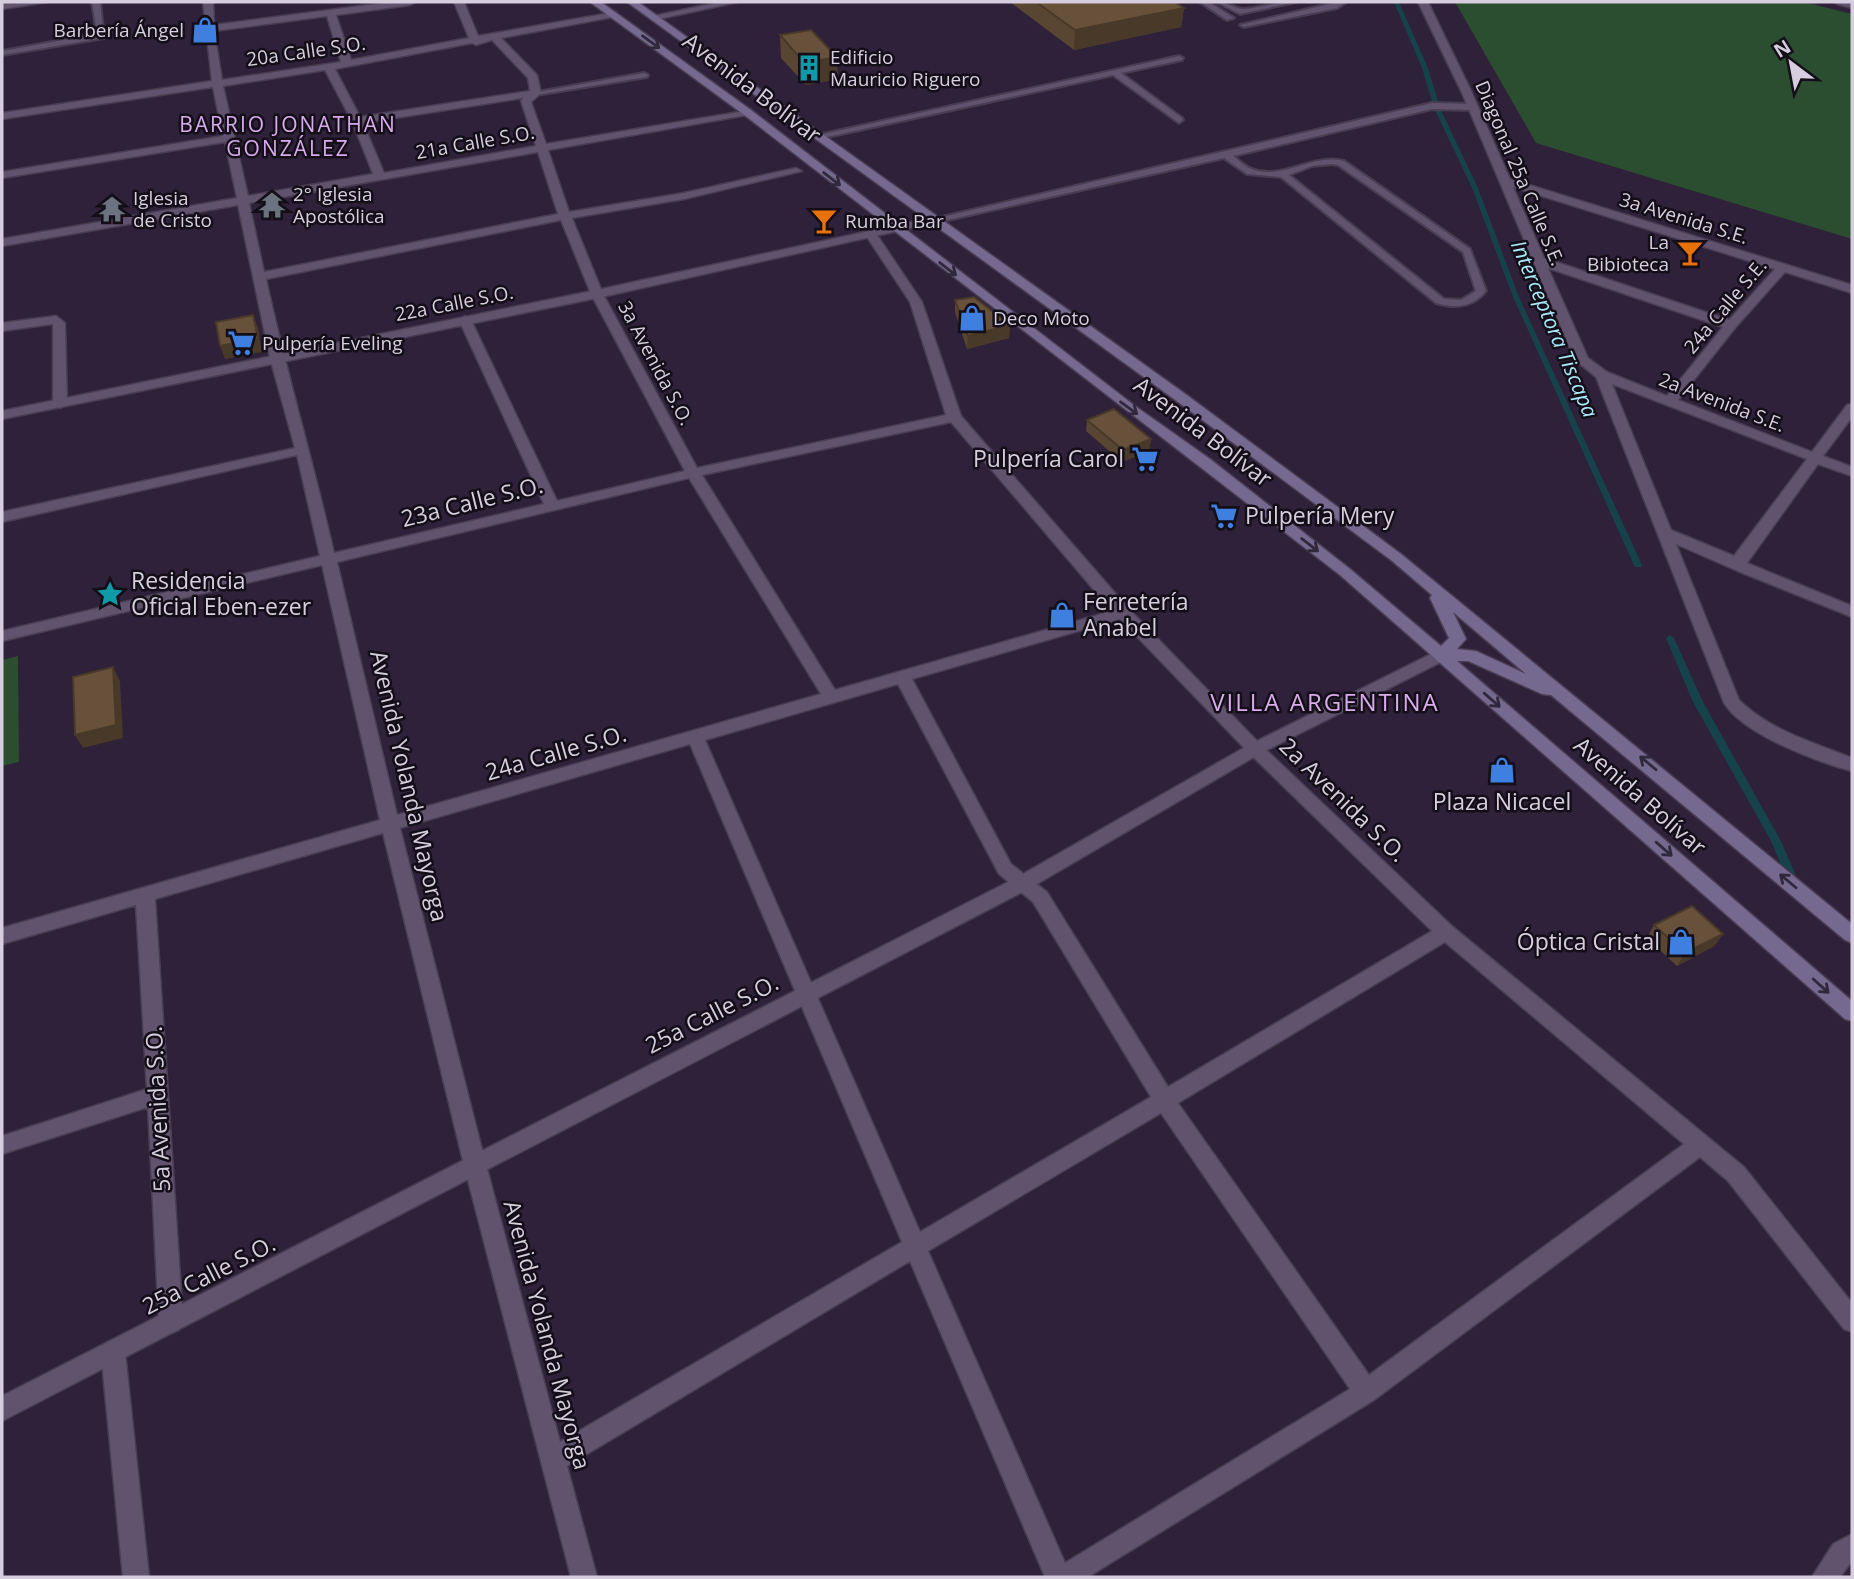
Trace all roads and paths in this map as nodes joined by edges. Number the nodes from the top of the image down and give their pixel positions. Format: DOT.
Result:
graph roads {
  1 [pos="43,2"];
  2 [pos="96,2"];
  3 [pos="208,2"];
  4 [pos="410,2"];
  5 [pos="459,2"];
  6 [pos="595,2"];
  7 [pos="632,2"];
  8 [pos="733,2"];
  9 [pos="1204,2"];
  10 [pos="1221,2"];
  11 [pos="1292,2"];
  12 [pos="1342,2"];
  13 [pos="1423,2"];
  14 [pos="1840,2"];
  15 [pos="1852,5"];
  16 [pos="2,6"];
  17 [pos="330,12"];
  18 [pos="614,15"];
  19 [pos="654,17"];
  20 [pos="209,29"];
  21 [pos="496,38"];
  22 [pos="476,42"];
  23 [pos="2,53"];
  24 [pos="1179,58"];
  25 [pos="346,64"];
  26 [pos="328,66"];
  27 [pos="1115,72"];
  28 [pos="644,75"];
  29 [pos="217,82"];
  30 [pos="536,93"];
  31 [pos="1473,107"];
  32 [pos="747,112"];
  33 [pos="2,116"];
  34 [pos="1179,120"];
  35 [pos="357,121"];
  36 [pos="818,136"];
  37 [pos="231,138"];
  38 [pos="543,148"];
  39 [pos="1225,155"];
  40 [pos="796,171"];
  41 [pos="1283,174"];
  42 [pos="2,175"];
  43 [pos="380,177"];
  44 [pos="1505,181"];
  45 [pos="243,201"];
  46 [pos="565,216"];
  47 [pos="934,220"];
  48 [pos="894,228"];
  49 [pos="871,233"];
  50 [pos="2,243"];
  51 [pos="1540,261"];
  52 [pos="1783,267"];
  53 [pos="260,277"];
  54 [pos="1852,289"];
  55 [pos="597,294"];
  56 [pos="465,320"];
  57 [pos="1731,325"];
  58 [pos="2,327"];
  59 [pos="277,358"];
  60 [pos="1583,360"];
  61 [pos="1602,375"];
  62 [pos="1669,402"];
  63 [pos="60,404"];
  64 [pos="1852,408"];
  65 [pos="2,415"];
  66 [pos="954,417"];
  67 [pos="303,450"];
  68 [pos="1814,458"];
  69 [pos="1852,472"];
  70 [pos="693,473"];
  71 [pos="552,506"];
  72 [pos="2,517"];
  73 [pos="1664,533"];
  74 [pos="328,560"];
  75 [pos="1739,564"];
  76 [pos="1429,584"];
  77 [pos="1852,612"];
  78 [pos="1123,613"];
  79 [pos="2,636"];
  80 [pos="1441,655"];
  81 [pos="903,677"];
  82 [pos="831,697"];
  83 [pos="1571,700"];
  84 [pos="695,737"];
  85 [pos="1255,749"];
  86 [pos="1850,758"];
  87 [pos="390,824"];
  88 [pos="1023,883"];
  89 [pos="145,895"];
  90 [pos="1845,930"];
  91 [pos="1446,932"];
  92 [pos="2,936"];
  93 [pos="806,993"];
  94 [pos="1852,1013"];
  95 [pos="157,1095"];
  96 [pos="1166,1101"];
  97 [pos="2,1144"];
  98 [pos="1700,1144"];
  99 [pos="475,1165"];
  100 [pos="914,1245"];
  101 [pos="1852,1321"];
  102 [pos="171,1322"];
  103 [pos="113,1352"];
  104 [pos="1366,1392"];
  105 [pos="2,1409"];
  106 [pos="553,1460"];
  107 [pos="1852,1547"];
  108 [pos="136,1577"];
  109 [pos="584,1577"];
  110 [pos="1058,1577"];
  111 [pos="1065,1577"];
  112 [pos="1825,1577"];
  1 -- 16 [label="street"];
  2 -- 23 [label="lane"];
  3 -- 20 [label="street, Avenida Yolanda Mayorga"];
  4 -- 17 [label="street"];
  5 -- 22 [label="street"];
  6 -- 18 [label="main road, Avenida Bolívar"];
  7 -- 19 [label="main road, Avenida Bolívar"];
  8 -- 19 [label="street"];
  9 -- 12 [label="lane"];
  10 -- 11 [label="lane"];
  13 -- 31 [label="street, Diagonal 25a Calle S.E."];
  14 -- 15 [label="street"];
  17 -- 20 [label="street"];
  17 -- 25 [label="street"];
  18 -- 21 [label="street, 20a Calle S.O."];
  18 -- 32 [label="main road, Avenida Bolívar, one-way"];
  19 -- 36 [label="main road, Avenida Bolívar"];
  20 -- 29 [label="street, Avenida Yolanda Mayorga"];
  21 -- 22 [label="street, 20a Calle S.O."];
  21 -- 30 [label="street"];
  22 -- 25 [label="street, 20a Calle S.O."];
  24 -- 27 [label="lane"];
  25 -- 26 [label="street, 20a Calle S.O."];
  26 -- 29 [label="street, 20a Calle S.O."];
  26 -- 35 [label="street"];
  27 -- 34 [label="lane"];
  27 -- 36 [label="lane"];
  28 -- 30 [label="lane"];
  29 -- 33 [label="street, 20a Calle S.O."];
  29 -- 37 [label="street, Avenida Yolanda Mayorga"];
  30 -- 35 [label="street"];
  30 -- 38 [label="street, 3a Avenida S.O."];
  31 -- 39 [label="lane"];
  31 -- 44 [label="street, Diagonal 25a Calle S.E."];
  32 -- 38 [label="street, 21a Calle S.O."];
  32 -- 48 [label="main road, Avenida Bolívar, one-way"];
  35 -- 43 [label="street"];
  36 -- 47 [label="main road, Avenida Bolívar"];
  37 -- 42 [label="street"];
  37 -- 45 [label="street, Avenida Yolanda Mayorga"];
  38 -- 43 [label="street, 21a Calle S.O."];
  38 -- 46 [label="street, 3a Avenida S.O."];
  39 -- 41 [label="lane"];
  39 -- 47 [label="lane"];
  40 -- 46 [label="street"];
  41 -- 41 [label="lane"];
  43 -- 45 [label="street, 21a Calle S.O."];
  44 -- 51 [label="street, Diagonal 25a Calle S.E."];
  44 -- 52 [label="street, 3a Avenida S.E."];
  45 -- 50 [label="street, 21a Calle S.O."];
  45 -- 53 [label="street, Avenida Yolanda Mayorga"];
  46 -- 53 [label="street"];
  46 -- 55 [label="street, 3a Avenida S.O."];
  47 -- 48 [label="street"];
  47 -- 76 [label="main road, Avenida Bolívar"];
  48 -- 49 [label="street"];
  48 -- 80 [label="main road, Avenida Bolívar, one-way"];
  49 -- 55 [label="street, 22a Calle S.O."];
  49 -- 66 [label="street, 2a Avenida S.O."];
  51 -- 57 [label="street"];
  51 -- 60 [label="street, Diagonal 25a Calle S.E."];
  52 -- 54 [label="street, 3a Avenida S.E."];
  52 -- 57 [label="street, 24a Calle S.E."];
  53 -- 59 [label="street, Avenida Yolanda Mayorga"];
  55 -- 56 [label="street, 22a Calle S.O."];
  55 -- 70 [label="street, 3a Avenida S.O."];
  56 -- 59 [label="street, 22a Calle S.O."];
  56 -- 71 [label="street"];
  57 -- 62 [label="street, 24a Calle S.E."];
  58 -- 63 [label="street"];
  59 -- 63 [label="street, 22a Calle S.O."];
  59 -- 67 [label="street, Avenida Yolanda Mayorga"];
  60 -- 61 [label="street, 2a Avenida S.E."];
  61 -- 62 [label="street, 2a Avenida S.E."];
  61 -- 73 [label="street"];
  62 -- 68 [label="street, 2a Avenida S.E."];
  63 -- 65 [label="street, 22a Calle S.O."];
  64 -- 68 [label="street"];
  66 -- 70 [label="street, 23a Calle S.O."];
  66 -- 78 [label="street, 2a Avenida S.O."];
  67 -- 72 [label="street"];
  67 -- 74 [label="street, Avenida Yolanda Mayorga"];
  68 -- 69 [label="street, 2a Avenida S.E."];
  68 -- 75 [label="street"];
  70 -- 71 [label="street, 23a Calle S.O."];
  70 -- 82 [label="street, 3a Avenida S.O."];
  71 -- 74 [label="street, 23a Calle S.O."];
  73 -- 75 [label="street"];
  73 -- 86 [label="street"];
  74 -- 79 [label="street, 23a Calle S.O."];
  74 -- 87 [label="street, Avenida Yolanda Mayorga"];
  75 -- 77 [label="street"];
  76 -- 80 [label="main road"];
  76 -- 83 [label="main road, Avenida Bolívar"];
  78 -- 81 [label="street, 24a Calle S.O."];
  78 -- 85 [label="street, 2a Avenida S.O."];
  80 -- 83 [label="main road"];
  80 -- 85 [label="street, 25a Calle S.O."];
  80 -- 94 [label="main road, Avenida Bolívar, one-way"];
  81 -- 82 [label="street, 24a Calle S.O."];
  81 -- 88 [label="street"];
  82 -- 84 [label="street, 24a Calle S.O."];
  90 -- 83 [label="main road, Avenida Bolívar, one-way"];
  84 -- 87 [label="street, 24a Calle S.O."];
  84 -- 93 [label="street"];
  85 -- 88 [label="street, 25a Calle S.O."];
  85 -- 91 [label="street, 2a Avenida S.O."];
  87 -- 89 [label="street, 24a Calle S.O."];
  87 -- 99 [label="street, Avenida Yolanda Mayorga"];
  88 -- 93 [label="street, 25a Calle S.O."];
  88 -- 96 [label="street"];
  89 -- 92 [label="street, 24a Calle S.O."];
  89 -- 95 [label="street, 5a Avenida S.O."];
  91 -- 96 [label="street"];
  91 -- 98 [label="street, 2a Avenida S.O."];
  93 -- 99 [label="street, 25a Calle S.O."];
  93 -- 100 [label="street"];
  95 -- 97 [label="street"];
  95 -- 102 [label="street, 5a Avenida S.O."];
  96 -- 100 [label="street"];
  96 -- 104 [label="street"];
  98 -- 101 [label="street, 2a Avenida S.O."];
  98 -- 104 [label="street"];
  99 -- 102 [label="street, 25a Calle S.O."];
  99 -- 106 [label="street, Avenida Yolanda Mayorga"];
  100 -- 106 [label="street"];
  100 -- 110 [label="street"];
  102 -- 103 [label="street, 25a Calle S.O."];
  103 -- 105 [label="street, 25a Calle S.O."];
  103 -- 108 [label="street"];
  104 -- 111 [label="street"];
  106 -- 109 [label="street, Avenida Yolanda Mayorga"];
  107 -- 112 [label="street"];
}
